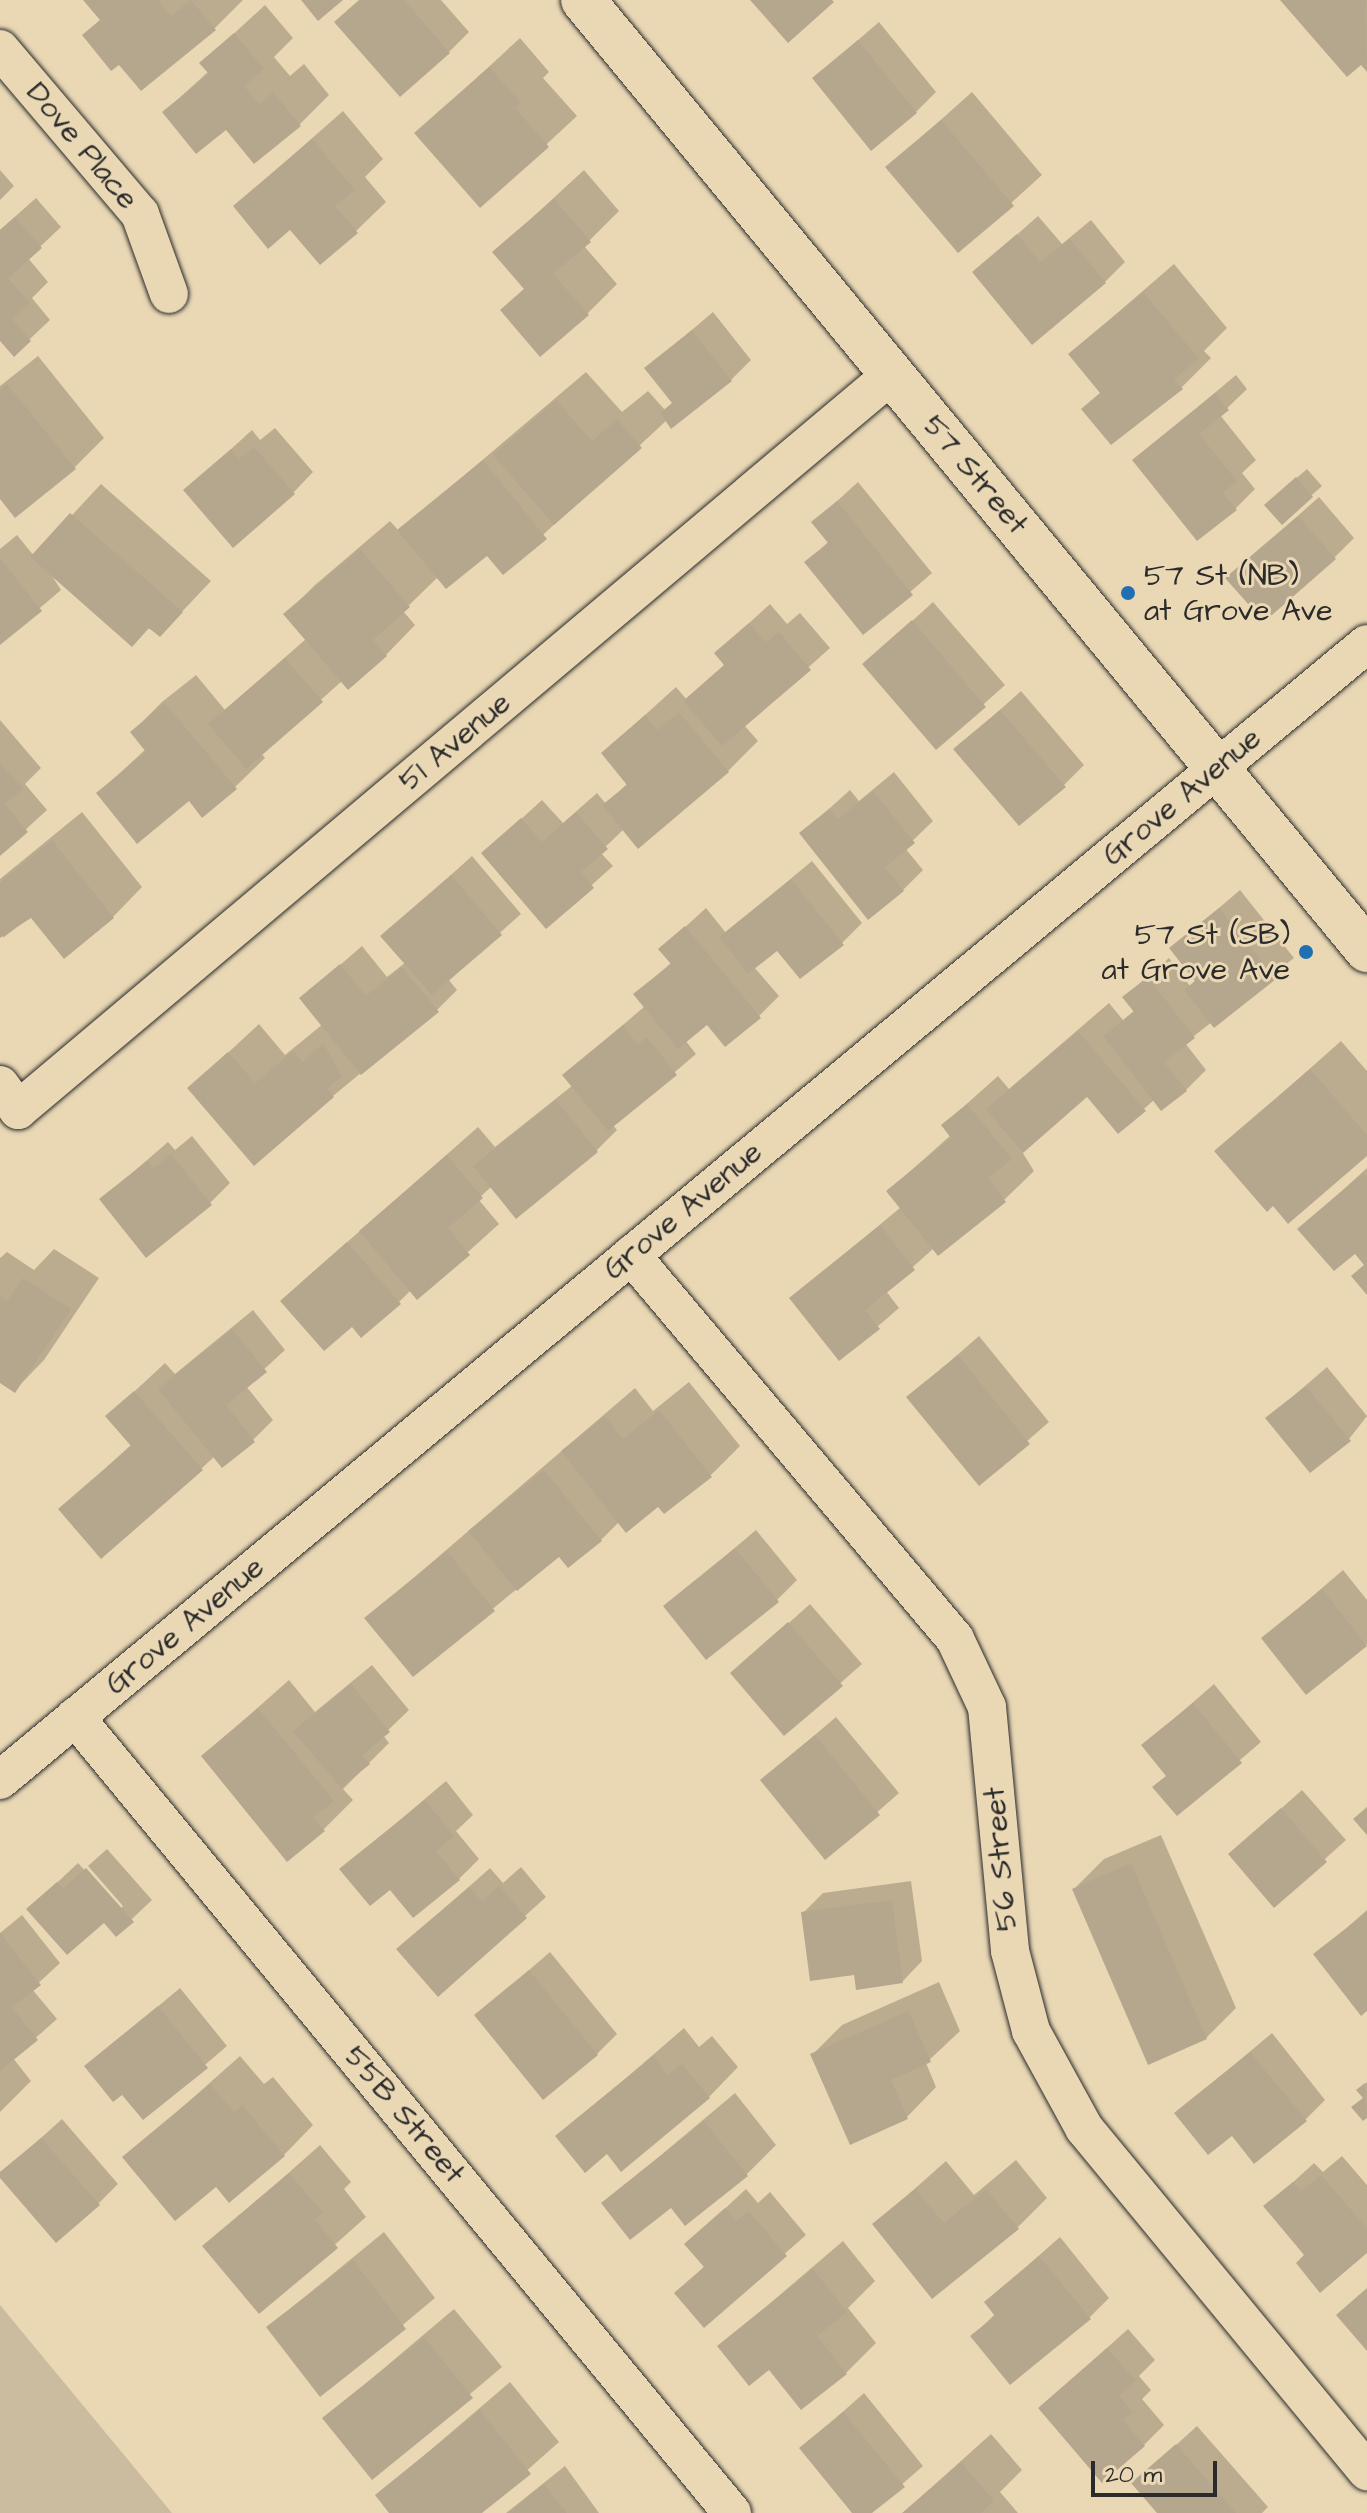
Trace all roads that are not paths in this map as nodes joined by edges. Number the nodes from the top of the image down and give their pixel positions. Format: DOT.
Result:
graph roads {
  1 [pos="583,0"];
  2 [pos="0,49"];
  3 [pos="169,294"];
  4 [pos="891,375"];
  5 [pos="1367,644"];
  6 [pos="1217,767"];
  7 [pos="1367,950"];
  8 [pos="9,1098"];
  9 [pos="631,1255"];
  10 [pos="75,1717"];
  11 [pos="0,1780"];
  12 [pos="1367,2471"];
  13 [pos="732,2513"];
  1 -- 4 [label="street, 57 Street"];
  2 -- 3 [label="street, Dove Place"];
  4 -- 6 [label="street, 57 Street"];
  4 -- 8 [label="street, 51 Avenue"];
  5 -- 6 [label="street, Grove Avenue"];
  6 -- 7 [label="street, 57 Street"];
  6 -- 9 [label="street, Grove Avenue"];
  9 -- 10 [label="street, Grove Avenue"];
  9 -- 12 [label="street, 56 Street"];
  10 -- 11 [label="street, Grove Avenue"];
  10 -- 13 [label="street, 55B Street"];
}
